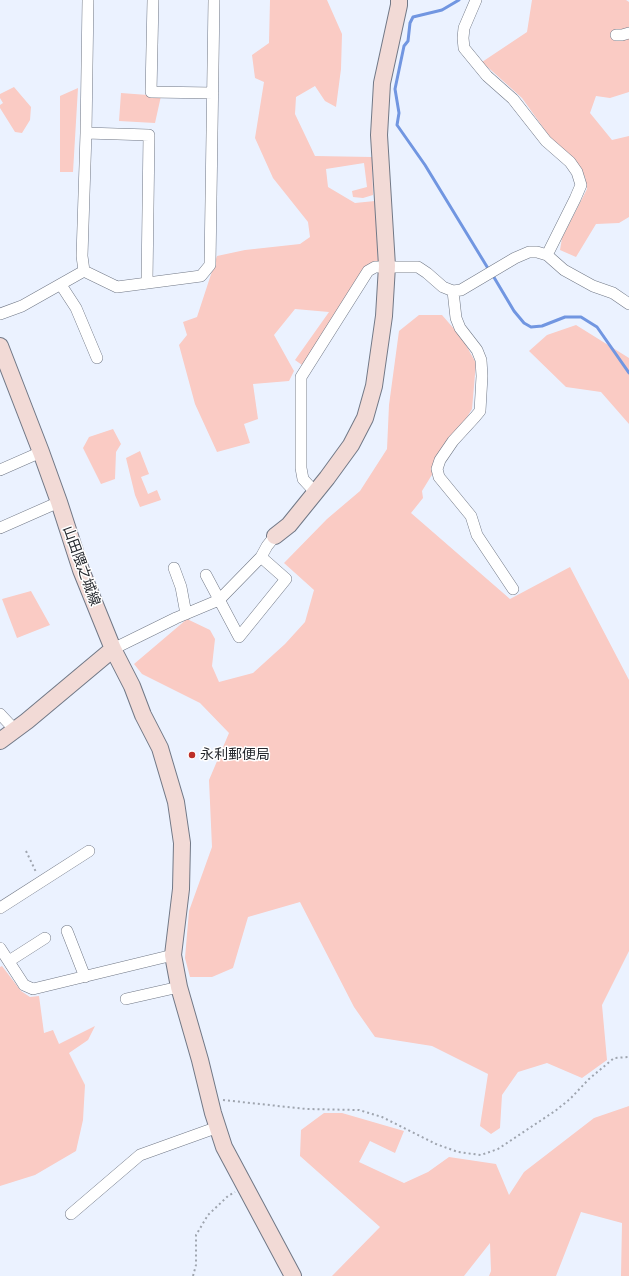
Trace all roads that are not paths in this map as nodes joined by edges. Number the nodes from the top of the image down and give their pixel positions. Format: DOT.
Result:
graph roads {
  1 [pos="88,0"];
  2 [pos="153,0"];
  3 [pos="214,0"];
  4 [pos="399,0"];
  5 [pos="476,0"];
  6 [pos="629,33"];
  7 [pos="616,35"];
  8 [pos="213,93"];
  9 [pos="86,133"];
  10 [pos="547,255"];
  11 [pos="387,266"];
  12 [pos="84,271"];
  13 [pos="147,282"];
  14 [pos="61,285"];
  15 [pos="453,291"];
  16 [pos="629,304"];
  17 [pos="0,314"];
  18 [pos="0,346"];
  19 [pos="97,358"];
  20 [pos="41,452"];
  21 [pos="0,470"];
  22 [pos="315,492"];
  23 [pos="59,502"];
  24 [pos="0,528"];
  25 [pos="275,536"];
  26 [pos="261,557"];
  27 [pos="174,568"];
  28 [pos="206,575"];
  29 [pos="513,589"];
  30 [pos="219,600"];
  31 [pos="186,614"];
  32 [pos="113,649"];
  33 [pos="0,714"];
  34 [pos="15,730"];
  35 [pos="0,741"];
  36 [pos="89,851"];
  37 [pos="0,908"];
  38 [pos="67,931"];
  39 [pos="45,938"];
  40 [pos="0,948"];
  41 [pos="173,955"];
  42 [pos="9,961"];
  43 [pos="85,977"];
  44 [pos="179,987"];
  45 [pos="126,999"];
  46 [pos="218,1127"];
  47 [pos="71,1214"];
  48 [pos="293,1276"];
  1 -- 9 [label="street"];
  2 -- 8 [label="street"];
  3 -- 8 [label="street"];
  4 -- 11 [label="street"];
  5 -- 10 [label="street"];
  6 -- 7 [label="street"];
  8 -- 13 [label="street"];
  9 -- 12 [label="street"];
  9 -- 13 [label="street"];
  10 -- 15 [label="street"];
  10 -- 16 [label="street"];
  11 -- 15 [label="street"];
  11 -- 22 [label="street"];
  11 -- 22 [label="street"];
  12 -- 13 [label="street"];
  12 -- 14 [label="street"];
  14 -- 17 [label="street"];
  14 -- 19 [label="street"];
  15 -- 29 [label="street"];
  18 -- 20 [label="street, 山田隈之城線"];
  20 -- 21 [label="street"];
  20 -- 23 [label="street, 山田隈之城線"];
  22 -- 25 [label="street"];
  23 -- 24 [label="street"];
  23 -- 32 [label="street, 山田隈之城線"];
  25 -- 26 [label="street"];
  26 -- 30 [label="street"];
  26 -- 30 [label="street"];
  27 -- 31 [label="street"];
  28 -- 30 [label="street"];
  30 -- 31 [label="street"];
  31 -- 32 [label="street"];
  32 -- 34 [label="street"];
  32 -- 41 [label="street, 山田隈之城線"];
  33 -- 34 [label="street"];
  34 -- 35 [label="street"];
  36 -- 37 [label="street"];
  38 -- 43 [label="street"];
  39 -- 42 [label="street"];
  40 -- 42 [label="street"];
  41 -- 43 [label="street"];
  41 -- 44 [label="street, 山田隈之城線"];
  42 -- 43 [label="street"];
  44 -- 45 [label="street"];
  44 -- 46 [label="street, 山田隈之城線"];
  46 -- 47 [label="street"];
  46 -- 48 [label="street, 山田隈之城線"];
}
